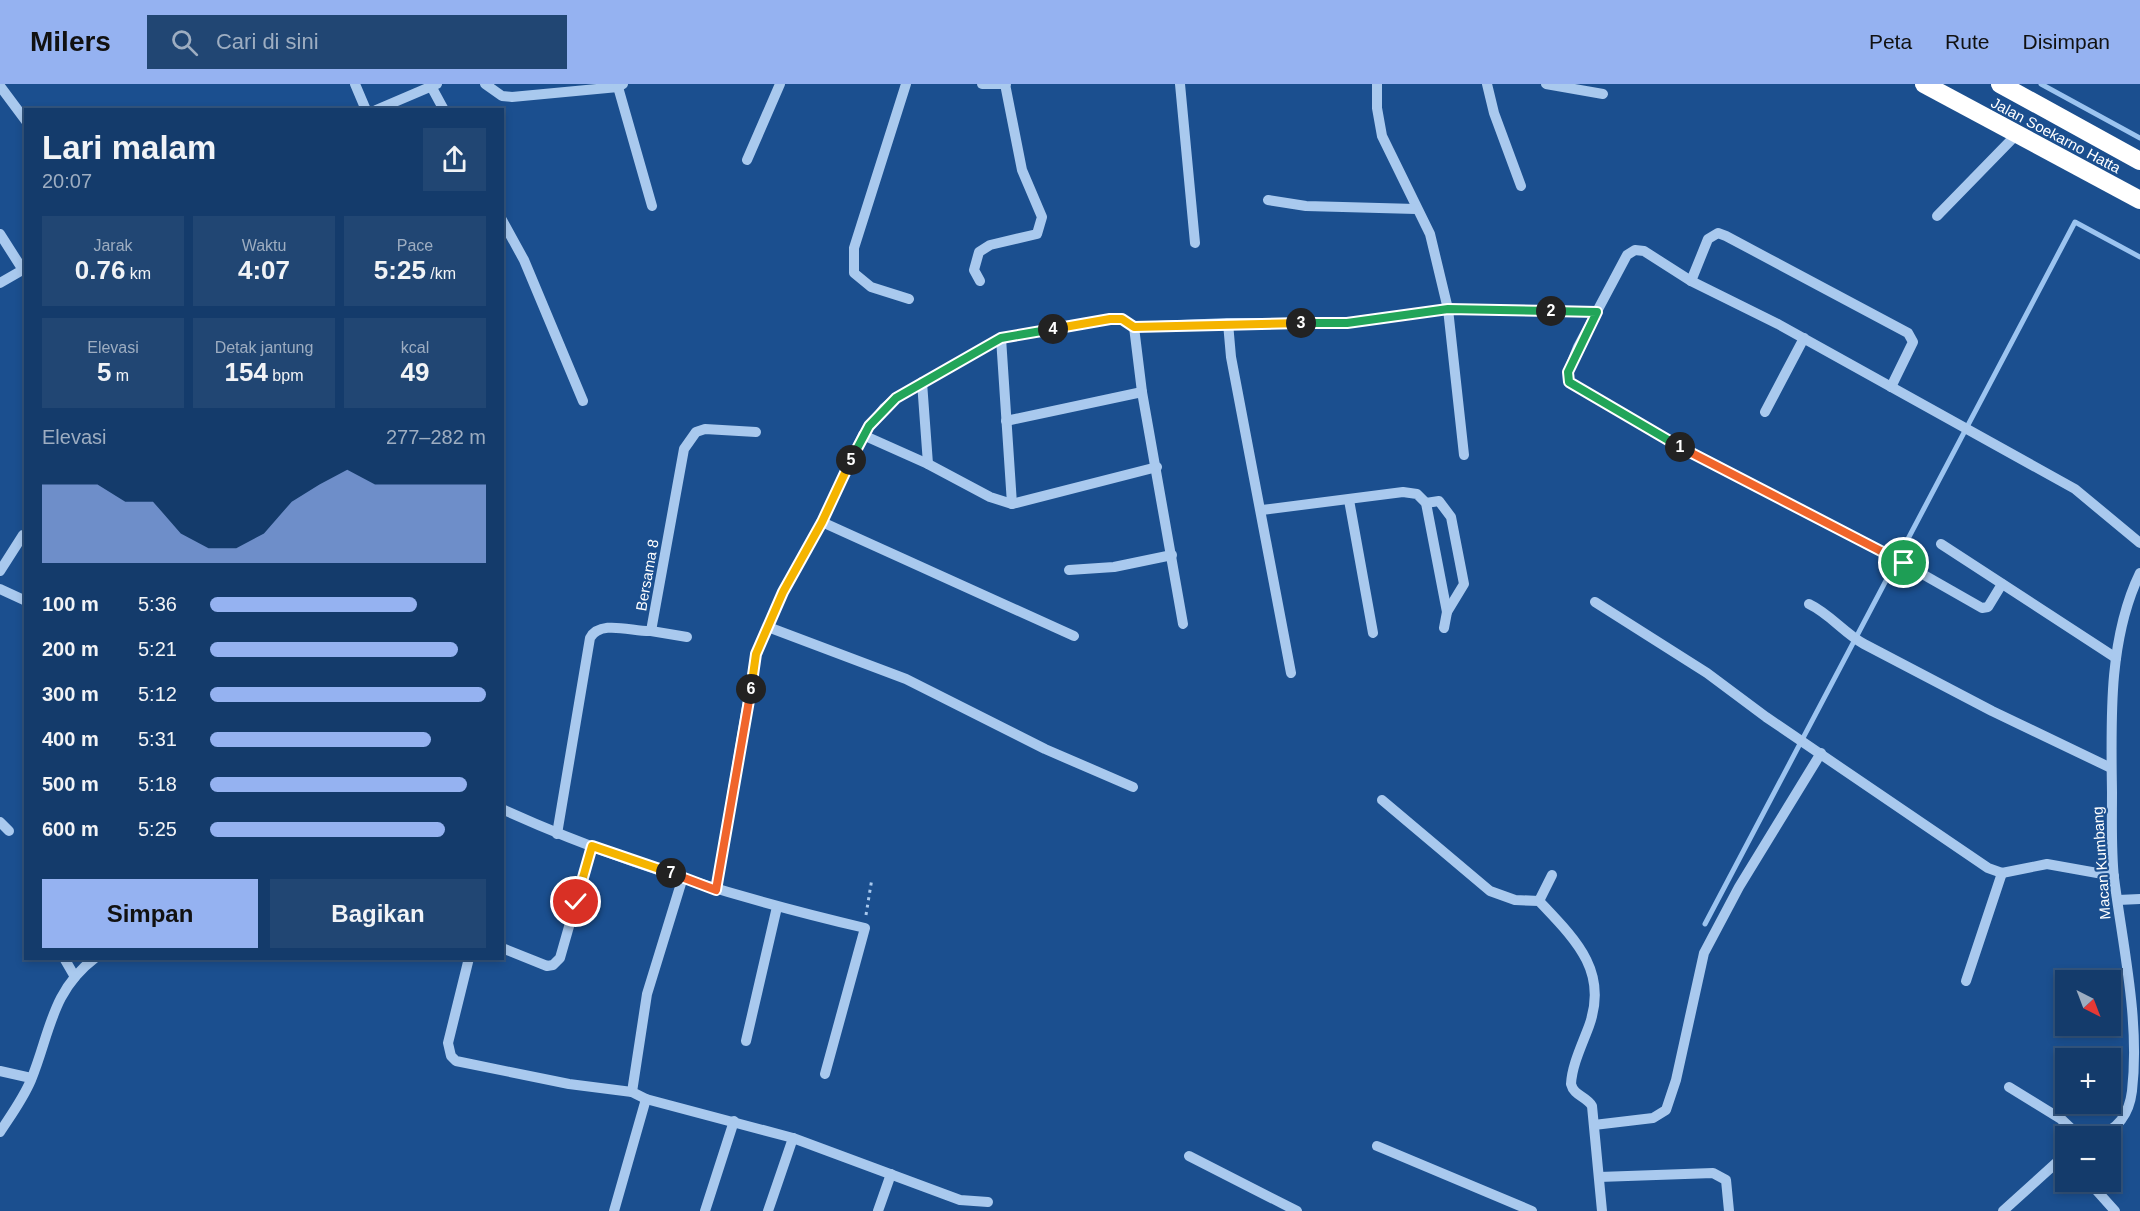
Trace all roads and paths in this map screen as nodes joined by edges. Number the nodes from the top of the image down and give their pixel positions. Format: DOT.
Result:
graph roads {
  1 [pos="356,84"];
  2 [pos="485,84"];
  3 [pos="780,84"];
  4 [pos="906,84"];
  5 [pos="982,84"];
  6 [pos="1005,84"];
  7 [pos="1180,84"];
  8 [pos="1377,84"];
  9 [pos="1487,84"];
  10 [pos="1546,84"];
  11 [pos="1924,84"];
  12 [pos="2000,84"];
  13 [pos="434,85"];
  14 [pos="0,86"];
  15 [pos="621,86"];
  16 [pos="1604,94"];
  17 [pos="365,108"];
  18 [pos="381,108"];
  19 [pos="443,108"];
  20 [pos="24,118"];
  21 [pos="2016,135"];
  22 [pos="747,160"];
  23 [pos="2140,161"];
  24 [pos="1521,186"];
  25 [pos="1268,200"];
  26 [pos="2140,200"];
  27 [pos="652,206"];
  28 [pos="1416,209"];
  29 [pos="1937,216"];
  30 [pos="504,224"];
  31 [pos="0,234"];
  32 [pos="1195,243"];
  33 [pos="24,269"];
  34 [pos="980,280"];
  35 [pos="1691,281"];
  36 [pos="0,284"];
  37 [pos="909,299"];
  38 [pos="1448,309"];
  39 [pos="1597,312"];
  40 [pos="1228,323"];
  41 [pos="1134,327"];
  42 [pos="1001,338"];
  43 [pos="1804,338"];
  44 [pos="922,382"];
  45 [pos="1892,387"];
  46 [pos="1142,392"];
  47 [pos="582,401"];
  48 [pos="1765,412"];
  49 [pos="1006,421"];
  50 [pos="756,432"];
  51 [pos="863,435"];
  52 [pos="1464,455"];
  53 [pos="928,464"];
  54 [pos="1157,467"];
  55 [pos="1349,501"];
  56 [pos="1426,503"];
  57 [pos="1012,504"];
  58 [pos="1263,510"];
  59 [pos="822,522"];
  60 [pos="24,535"];
  61 [pos="2140,543"];
  62 [pos="1941,544"];
  63 [pos="1172,555"];
  64 [pos="1069,570"];
  65 [pos="0,571"];
  66 [pos="2140,573"];
  67 [pos="2002,584"];
  68 [pos="0,589"];
  69 [pos="24,600"];
  70 [pos="1595,602"];
  71 [pos="1809,604"];
  72 [pos="1447,612"];
  73 [pos="1183,624"];
  74 [pos="768,627"];
  75 [pos="1444,628"];
  76 [pos="651,632"];
  77 [pos="1373,633"];
  78 [pos="1074,636"];
  79 [pos="687,637"];
  80 [pos="2116,658"];
  81 [pos="1291,673"];
  82 [pos="1821,753"];
  83 [pos="2111,768"];
  84 [pos="1133,787"];
  85 [pos="1382,800"];
  86 [pos="504,810"];
  87 [pos="0,822"];
  88 [pos="9,831"];
  89 [pos="557,834"];
  90 [pos="592,846"];
  91 [pos="2002,873"];
  92 [pos="1552,874"];
  93 [pos="683,876"];
  94 [pos="2114,876"];
  95 [pos="872,878"];
  96 [pos="716,890"];
  97 [pos="2140,899"];
  98 [pos="2118,900"];
  99 [pos="1539,901"];
  100 [pos="777,907"];
  101 [pos="865,928"];
  102 [pos="504,949"];
  103 [pos="65,960"];
  104 [pos="93,960"];
  105 [pos="468,960"];
  106 [pos="75,977"];
  107 [pos="1966,981"];
  108 [pos="2136,1009"];
  109 [pos="746,1041"];
  110 [pos="0,1071"];
  111 [pos="825,1074"];
  112 [pos="31,1078"];
  113 [pos="2009,1087"];
  114 [pos="632,1092"];
  115 [pos="2136,1096"];
  116 [pos="646,1099"];
  117 [pos="734,1121"];
  118 [pos="1594,1125"];
  119 [pos="2068,1126"];
  120 [pos="2117,1126"];
  121 [pos="0,1132"];
  122 [pos="793,1138"];
  123 [pos="1377,1146"];
  124 [pos="1189,1156"];
  125 [pos="2055,1163"];
  126 [pos="891,1174"];
  127 [pos="1599,1177"];
  128 [pos="2098,1192"];
  129 [pos="988,1202"];
  130 [pos="614,1211"];
  131 [pos="705,1211"];
  132 [pos="768,1211"];
  133 [pos="878,1211"];
  134 [pos="1297,1211"];
  135 [pos="1532,1211"];
  136 [pos="1602,1211"];
  137 [pos="1729,1211"];
  138 [pos="2003,1211"];
  139 [pos="2115,1211"];
  1 -- 17 [label="street"];
  2 -- 15 [label="street"];
  3 -- 22 [label="street"];
  4 -- 37 [label="street"];
  5 -- 6 [label="street"];
  6 -- 34 [label="street"];
  7 -- 32 [label="street"];
  8 -- 28 [label="street"];
  9 -- 24 [label="street"];
  10 -- 16 [label="street"];
  11 -- 21 [label="highway, Jalan Soekarno Hatta"];
  12 -- 23 [label="highway, Jalan Soekarno Hatta"];
  13 -- 18 [label="street"];
  13 -- 19 [label="street"];
  14 -- 20 [label="street"];
  15 -- 27 [label="street"];
  21 -- 26 [label="highway, Jalan Soekarno Hatta"];
  21 -- 29 [label="street"];
  25 -- 28 [label="street"];
  28 -- 38 [label="street"];
  30 -- 47 [label="street"];
  31 -- 33 [label="street"];
  33 -- 36 [label="street"];
  35 -- 39 [label="street"];
  35 -- 43 [label="street"];
  35 -- 45 [label="street"];
  38 -- 39 [label="street"];
  38 -- 40 [label="street"];
  38 -- 52 [label="street"];
  39 -- 67 [label="street"];
  40 -- 41 [label="street"];
  40 -- 58 [label="street"];
  41 -- 42 [label="street"];
  41 -- 46 [label="street"];
  42 -- 44 [label="street"];
  42 -- 49 [label="street"];
  43 -- 45 [label="street"];
  43 -- 48 [label="street"];
  44 -- 51 [label="street"];
  44 -- 53 [label="street"];
  45 -- 61 [label="street"];
  46 -- 49 [label="street"];
  46 -- 54 [label="street"];
  49 -- 57 [label="street"];
  50 -- 76 [label="street, Bersama 8"];
  51 -- 53 [label="street"];
  51 -- 59 [label="street"];
  53 -- 57 [label="street"];
  54 -- 57 [label="street"];
  54 -- 63 [label="street"];
  55 -- 56 [label="street"];
  55 -- 58 [label="street"];
  55 -- 77 [label="street"];
  56 -- 72 [label="street"];
  56 -- 72 [label="street"];
  58 -- 81 [label="street"];
  59 -- 74 [label="street"];
  59 -- 78 [label="street"];
  60 -- 65 [label="street"];
  62 -- 67 [label="street"];
  63 -- 64 [label="street"];
  63 -- 73 [label="street"];
  66 -- 80 [label="street, Macan Kumbang"];
  67 -- 80 [label="street"];
  68 -- 69 [label="street"];
  70 -- 82 [label="street"];
  71 -- 83 [label="street"];
  72 -- 75 [label="street"];
  74 -- 84 [label="street"];
  74 -- 96 [label="street"];
  76 -- 79 [label="street"];
  76 -- 89 [label="street, Bersama 8"];
  80 -- 83 [label="street, Macan Kumbang"];
  82 -- 91 [label="street"];
  82 -- 118 [label="street"];
  83 -- 94 [label="street, Macan Kumbang"];
  85 -- 99 [label="street"];
  86 -- 89 [label="street"];
  87 -- 88 [label="street"];
  89 -- 90 [label="street"];
  90 -- 93 [label="street"];
  90 -- 102 [label="street"];
  91 -- 94 [label="street"];
  91 -- 107 [label="street"];
  92 -- 99 [label="street"];
  93 -- 96 [label="street"];
  93 -- 114 [label="street"];
  94 -- 98 [label="street, Macan Kumbang"];
  95 -- 101 [label="path"];
  96 -- 100 [label="street"];
  97 -- 98 [label="street"];
  98 -- 108 [label="street, Macan Kumbang"];
  99 -- 118 [label="street"];
  100 -- 101 [label="street"];
  100 -- 109 [label="street"];
  101 -- 111 [label="street"];
  103 -- 106 [label="street"];
  104 -- 106 [label="street"];
  105 -- 114 [label="street"];
  106 -- 112 [label="street"];
  108 -- 115 [label="street, Macan Kumbang"];
  110 -- 112 [label="street"];
  112 -- 121 [label="street"];
  113 -- 119 [label="street"];
  114 -- 116 [label="street"];
  115 -- 120 [label="street, Macan Kumbang"];
  116 -- 117 [label="street"];
  116 -- 130 [label="street"];
  117 -- 122 [label="street"];
  117 -- 131 [label="street"];
  118 -- 127 [label="street"];
  122 -- 126 [label="street"];
  122 -- 132 [label="street"];
  123 -- 135 [label="street"];
  124 -- 134 [label="street"];
  125 -- 138 [label="street"];
  126 -- 129 [label="street"];
  126 -- 133 [label="street"];
  127 -- 136 [label="street"];
  127 -- 137 [label="street"];
  128 -- 139 [label="street"];
}
